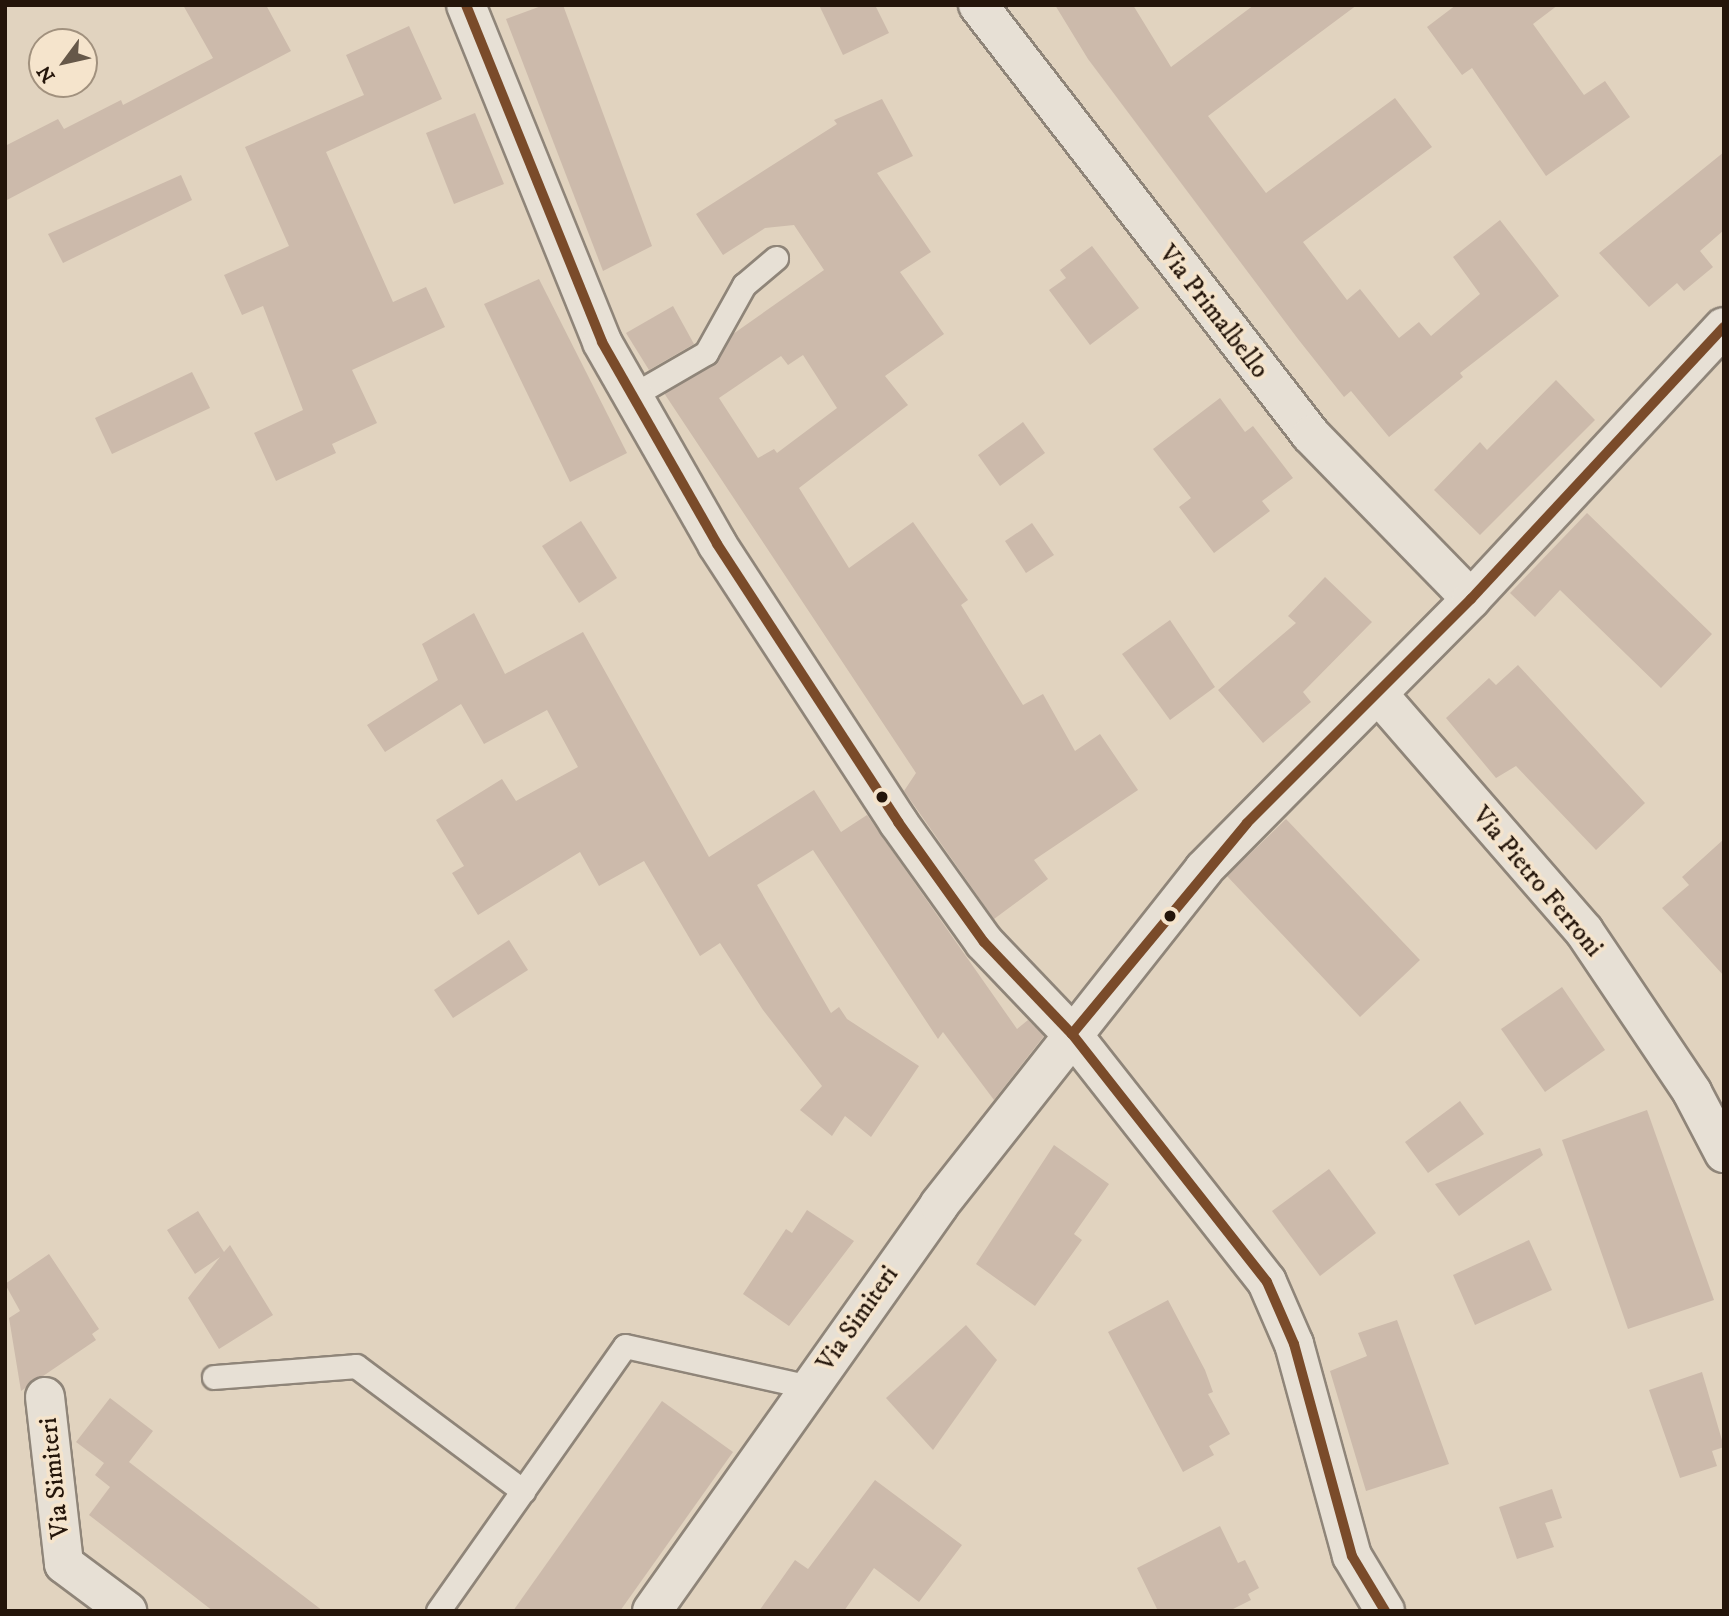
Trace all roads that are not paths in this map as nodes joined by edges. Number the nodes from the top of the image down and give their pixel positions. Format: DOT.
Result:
graph roads {
  1 [pos="466,5"];
  2 [pos="978,5"];
  3 [pos="776,258"];
  4 [pos="1724,327"];
  5 [pos="630,397"];
  6 [pos="1471,599"];
  7 [pos="1378,694"];
  8 [pos="1072,1034"];
  9 [pos="1724,1153"];
  10 [pos="214,1377"];
  11 [pos="810,1387"];
  12 [pos="45,1397"];
  13 [pos="523,1491"];
  14 [pos="127,1611"];
  15 [pos="438,1611"];
  16 [pos="652,1611"];
  17 [pos="1385,1611"];
  1 -- 5 [label="street"];
  2 -- 6 [label="street, Via Primalbello"];
  3 -- 5 [label="lane"];
  4 -- 6 [label="street, Via Simiteri"];
  5 -- 8 [label="street"];
  6 -- 7 [label="street, Via Simiteri"];
  7 -- 8 [label="street, Via Simiteri"];
  7 -- 9 [label="street, Via Pietro Ferroni"];
  8 -- 11 [label="street, Via Simiteri"];
  8 -- 17 [label="street"];
  10 -- 13 [label="lane"];
  11 -- 13 [label="lane"];
  11 -- 16 [label="street, Via Simiteri"];
  12 -- 14 [label="street, Via Simiteri"];
  13 -- 15 [label="lane"];
}
